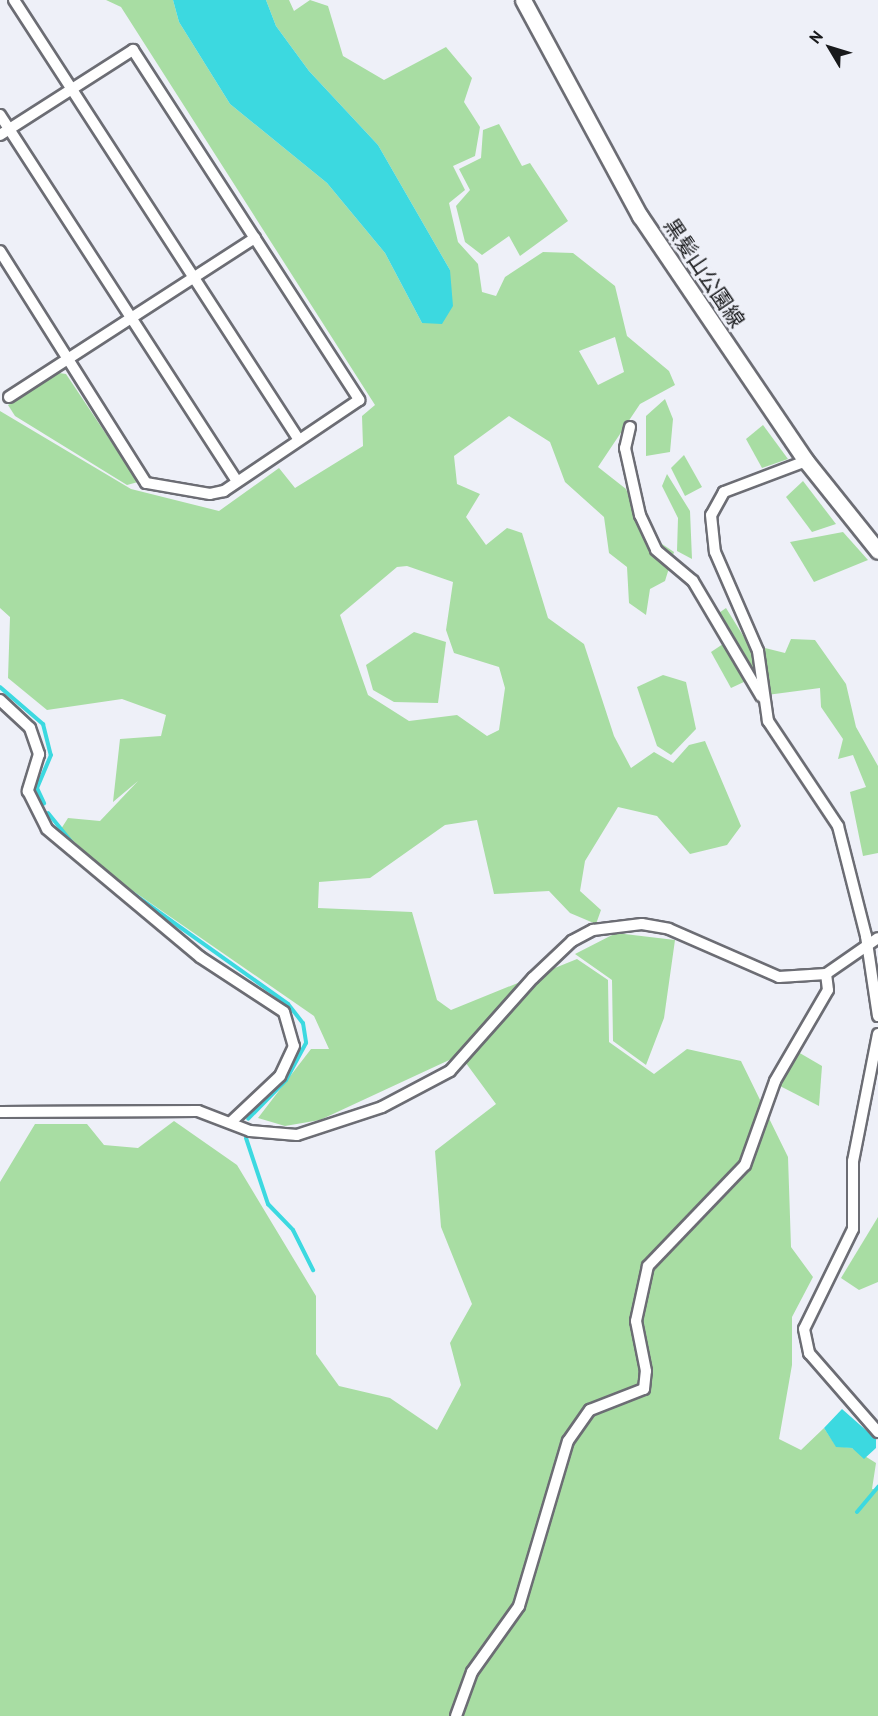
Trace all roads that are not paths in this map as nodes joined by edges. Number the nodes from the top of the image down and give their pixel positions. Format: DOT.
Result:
graph roads {
  1 [pos="14,0"];
  2 [pos="523,0"];
  3 [pos="72,88"];
  4 [pos="0,115"];
  5 [pos="5,132"];
  6 [pos="255,238"];
  7 [pos="0,251"];
  8 [pos="195,277"];
  9 [pos="132,318"];
  10 [pos="67,359"];
  11 [pos="9,397"];
  12 [pos="630,427"];
  13 [pos="299,440"];
  14 [pos="806,461"];
  15 [pos="237,481"];
  16 [pos="878,551"];
  17 [pos="761,696"];
  18 [pos="0,700"];
  19 [pos="878,938"];
  20 [pos="867,947"];
  21 [pos="826,974"];
  22 [pos="878,1016"];
  23 [pos="878,1034"];
  24 [pos="0,1113"];
  25 [pos="231,1122"];
  26 [pos="878,1432"];
  27 [pos="456,1716"];
  1 -- 3 [label="street"];
  2 -- 14 [label="main road, 黒髪山公園線"];
  3 -- 5 [label="street"];
  3 -- 6 [label="street"];
  3 -- 8 [label="street"];
  4 -- 5 [label="street"];
  5 -- 9 [label="street"];
  6 -- 8 [label="street"];
  6 -- 13 [label="street"];
  7 -- 10 [label="street"];
  8 -- 9 [label="street"];
  8 -- 13 [label="street"];
  9 -- 10 [label="street"];
  9 -- 15 [label="street"];
  10 -- 11 [label="street"];
  10 -- 15 [label="street"];
  12 -- 17 [label="street"];
  13 -- 15 [label="street"];
  14 -- 16 [label="main road, 黒髪山公園線"];
  14 -- 17 [label="street"];
  17 -- 20 [label="street"];
  18 -- 25 [label="street"];
  19 -- 20 [label="street"];
  20 -- 21 [label="street"];
  20 -- 22 [label="street"];
  21 -- 25 [label="street"];
  21 -- 27 [label="street"];
  23 -- 26 [label="street"];
  24 -- 25 [label="street"];
}
